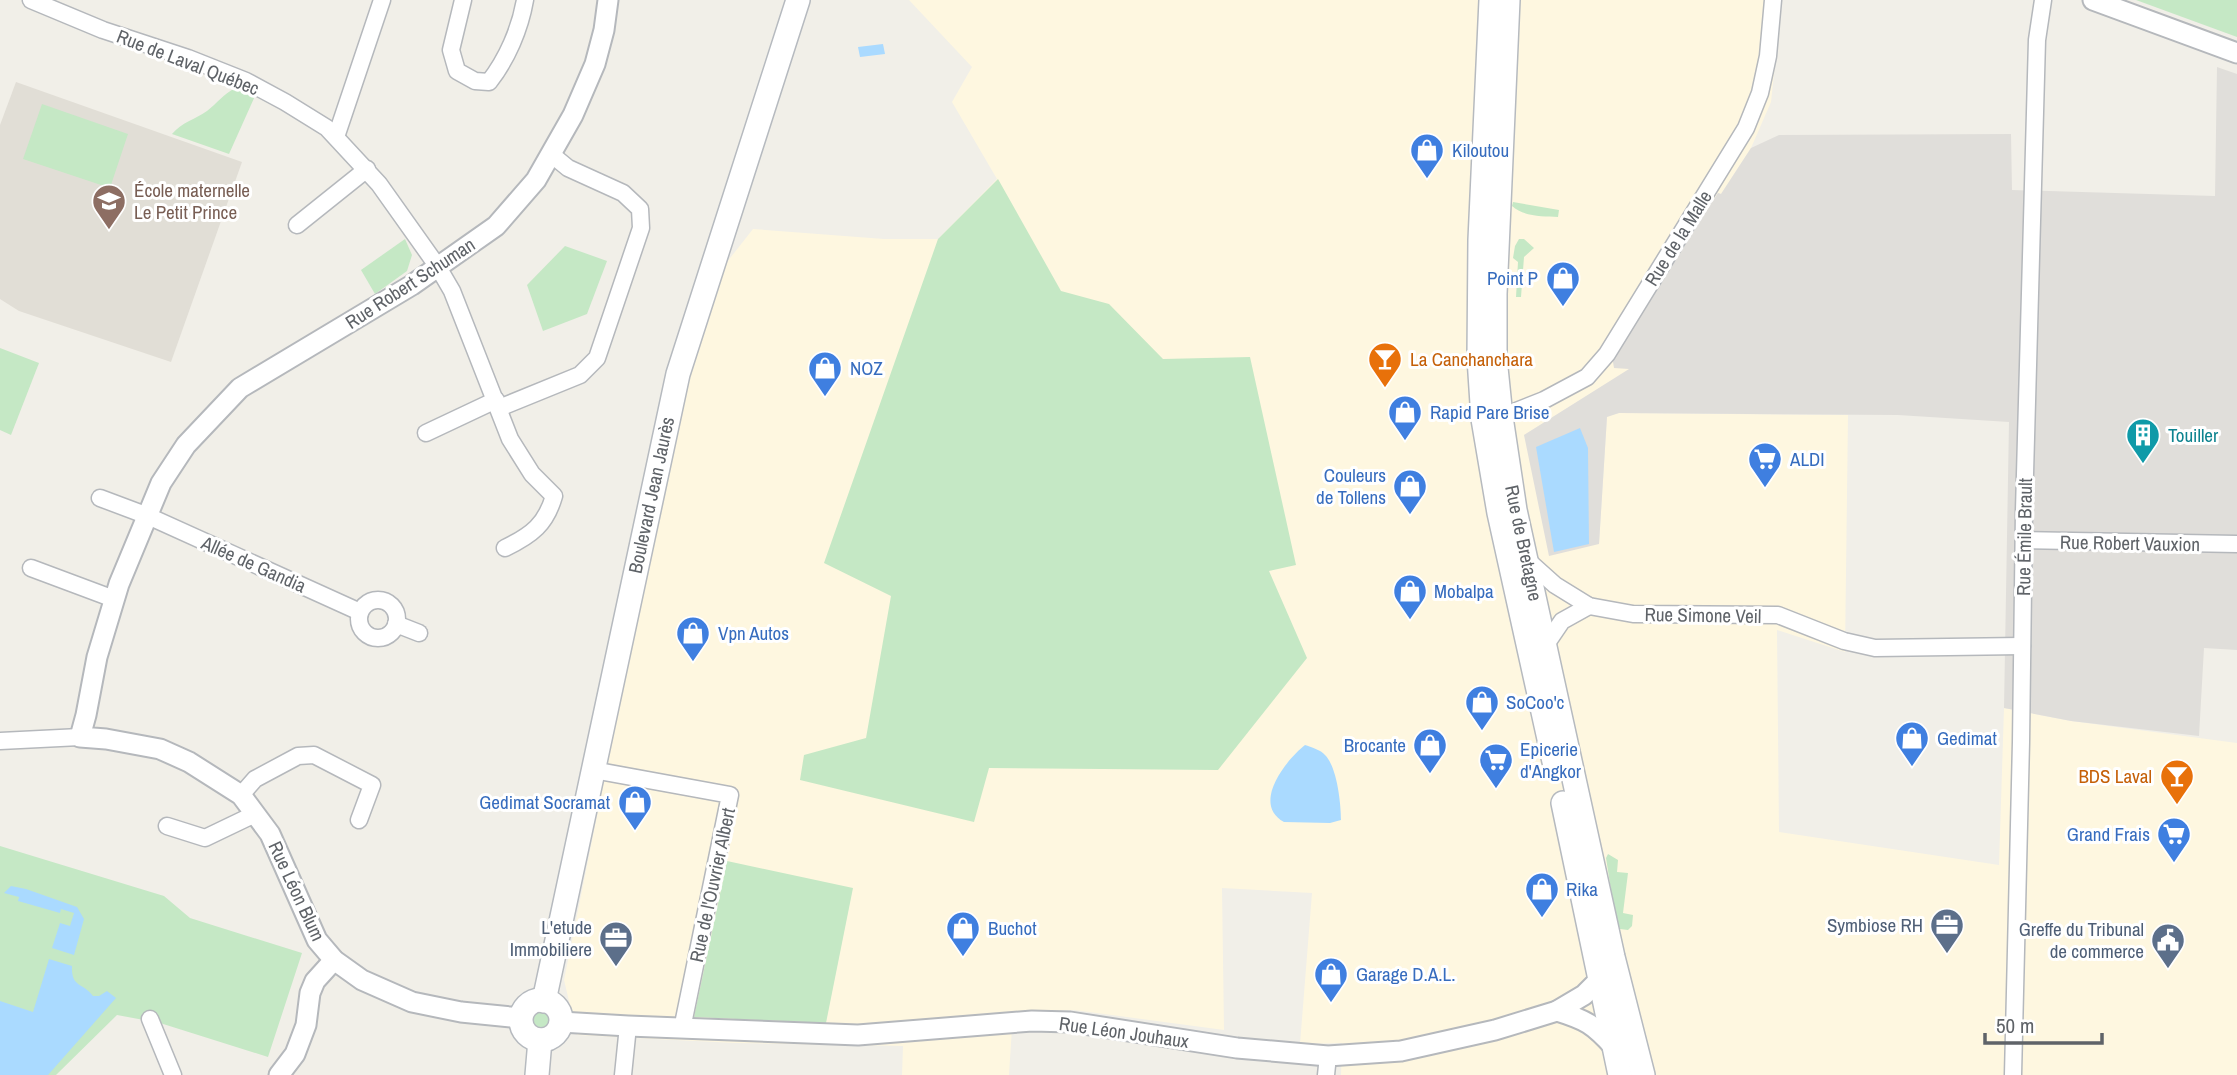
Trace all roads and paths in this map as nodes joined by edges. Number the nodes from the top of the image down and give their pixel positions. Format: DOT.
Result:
graph roads {
  1 [pos="31,0"];
  2 [pos="382,0"];
  3 [pos="463,0"];
  4 [pos="525,0"];
  5 [pos="608,0"];
  6 [pos="798,0"];
  7 [pos="1491,0"];
  8 [pos="1508,0"];
  9 [pos="1773,0"];
  10 [pos="2043,0"];
  11 [pos="2093,0"];
  12 [pos="2237,53"];
  13 [pos="336,137"];
  14 [pos="551,154"];
  15 [pos="367,169"];
  16 [pos="297,225"];
  17 [pos="438,267"];
  18 [pos="497,404"];
  19 [pos="1501,417"];
  20 [pos="426,433"];
  21 [pos="100,498"];
  22 [pos="148,516"];
  23 [pos="2024,540"];
  24 [pos="2237,544"];
  25 [pos="505,548"];
  26 [pos="1526,559"];
  27 [pos="31,568"];
  28 [pos="114,599"];
  29 [pos="1589,606"];
  30 [pos="360,612"];
  31 [pos="396,624"];
  32 [pos="419,633"];
  33 [pos="1545,646"];
  34 [pos="2022,646"];
  35 [pos="80,737"];
  36 [pos="0,741"];
  37 [pos="593,770"];
  38 [pos="241,795"];
  39 [pos="255,814"];
  40 [pos="359,820"];
  41 [pos="167,826"];
  42 [pos="334,960"];
  43 [pos="1600,980"];
  44 [pos="544,1001"];
  45 [pos="1557,1011"];
  46 [pos="521,1017"];
  47 [pos="150,1019"];
  48 [pos="561,1022"];
  49 [pos="628,1027"];
  50 [pos="682,1029"];
  51 [pos="540,1040"];
  52 [pos="1614,1047"];
  53 [pos="1327,1066"];
  54 [pos="173,1075"];
  55 [pos="279,1075"];
  56 [pos="537,1075"];
  57 [pos="623,1075"];
  58 [pos="1620,1075"];
  59 [pos="1643,1075"];
  60 [pos="2013,1075"];
  1 -- 13 [label="street, Rue de Laval Québec"];
  2 -- 13 [label="street"];
  3 -- 4 [label="street"];
  5 -- 14 [label="street, Rue Robert Schuman"];
  6 -- 37 [label="main road, Boulevard Jean Jaurès"];
  7 -- 43 [label="main road, Rue de Bretagne"];
  8 -- 19 [label="main road, Rue de Bretagne"];
  9 -- 19 [label="street, Rue de la Malle"];
  10 -- 23 [label="street, Rue Émile Brault"];
  11 -- 12 [label="street"];
  13 -- 15 [label="street, Rue de Laval Québec"];
  14 -- 17 [label="street, Rue Robert Schuman"];
  14 -- 18 [label="street"];
  15 -- 16 [label="street"];
  15 -- 17 [label="street, Rue de Laval Québec"];
  17 -- 18 [label="street, Rue de Laval Québec"];
  17 -- 22 [label="street, Rue Robert Schuman"];
  18 -- 20 [label="street"];
  18 -- 25 [label="street, Rue de Laval Québec"];
  19 -- 26 [label="main road, Rue de Bretagne"];
  21 -- 22 [label="street"];
  22 -- 28 [label="street, Rue Robert Schuman"];
  22 -- 30 [label="street, Allée de Gandia"];
  23 -- 24 [label="street, Rue Robert Vauxion"];
  23 -- 34 [label="street, Rue Émile Brault"];
  26 -- 29 [label="street, Rue Simone Veil"];
  26 -- 33 [label="main road, Rue de Bretagne"];
  27 -- 28 [label="street"];
  28 -- 35 [label="street, Rue Robert Schuman"];
  29 -- 33 [label="street"];
  29 -- 34 [label="street, Rue Simone Veil"];
  30 -- 31 [label="street"];
  30 -- 31 [label="street"];
  31 -- 32 [label="street"];
  33 -- 59 [label="main road, Rue de Bretagne"];
  34 -- 60 [label="street, Rue Émile Brault"];
  35 -- 36 [label="street, Rue Léon Blum"];
  35 -- 38 [label="street, Rue Léon Blum"];
  37 -- 44 [label="main road, Boulevard Jean Jaurès"];
  37 -- 50 [label="street, Rue de l'Ouvrier Albert"];
  38 -- 39 [label="street, Rue Léon Blum"];
  38 -- 40 [label="street"];
  39 -- 41 [label="street"];
  39 -- 42 [label="street, Rue Léon Blum"];
  42 -- 46 [label="street, Rue Léon Blum"];
  42 -- 55 [label="street"];
  43 -- 45 [label="street, Rue Léon Jouhaux"];
  43 -- 52 [label="main road, Rue de Bretagne"];
  44 -- 46 [label="main road"];
  44 -- 48 [label="main road"];
  45 -- 52 [label="street"];
  45 -- 53 [label="street, Rue Léon Jouhaux"];
  46 -- 51 [label="main road"];
  47 -- 54 [label="street"];
  48 -- 49 [label="street, Rue Léon Jouhaux"];
  48 -- 51 [label="main road"];
  49 -- 50 [label="street, Rue Léon Jouhaux"];
  49 -- 57 [label="street"];
  50 -- 53 [label="street, Rue Léon Jouhaux"];
  51 -- 56 [label="main road"];
  52 -- 58 [label="main road, Rue de Bretagne"];
}
